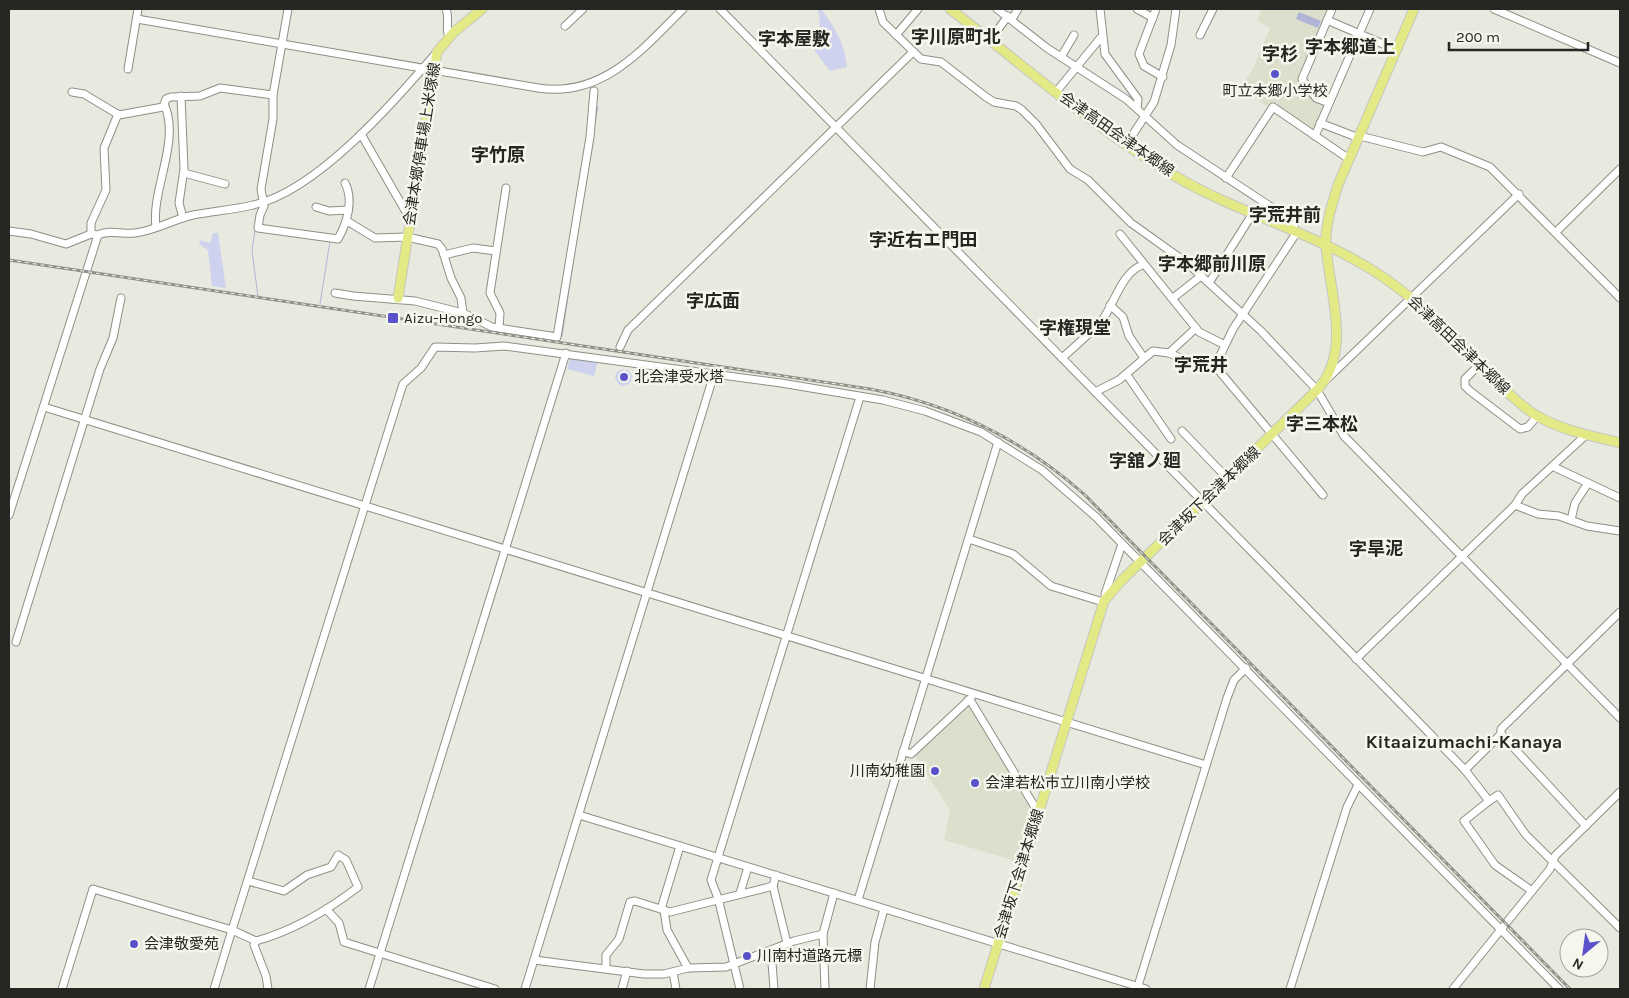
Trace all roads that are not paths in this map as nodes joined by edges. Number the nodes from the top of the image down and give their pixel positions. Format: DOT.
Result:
graph roads {
  1 [pos="138,9"];
  2 [pos="288,9"];
  3 [pos="446,9"];
  4 [pos="482,9"];
  5 [pos="583,9"];
  6 [pos="683,9"];
  7 [pos="720,9"];
  8 [pos="879,9"];
  9 [pos="918,9"];
  10 [pos="950,9"];
  11 [pos="997,9"];
  12 [pos="1018,9"];
  13 [pos="1100,9"];
  14 [pos="1137,9"];
  15 [pos="1156,9"];
  16 [pos="1176,9"];
  17 [pos="1213,9"];
  18 [pos="1332,9"];
  19 [pos="1370,9"];
  20 [pos="1414,9"];
  21 [pos="1494,9"];
  22 [pos="1010,18"];
  23 [pos="1153,18"];
  24 [pos="137,19"];
  25 [pos="1327,20"];
  26 [pos="566,26"];
  27 [pos="1074,34"];
  28 [pos="1359,34"];
  29 [pos="896,35"];
  30 [pos="1200,35"];
  31 [pos="1102,36"];
  32 [pos="449,38"];
  33 [pos="990,40"];
  34 [pos="282,43"];
  35 [pos="1397,50"];
  36 [pos="913,52"];
  37 [pos="1061,57"];
  38 [pos="1620,63"];
  39 [pos="1076,67"];
  40 [pos="128,69"];
  41 [pos="429,69"];
  42 [pos="1163,77"];
  43 [pos="594,91"];
  44 [pos="72,92"];
  45 [pos="1056,92"];
  46 [pos="273,95"];
  47 [pos="181,96"];
  48 [pos="1329,104"];
  49 [pos="165,106"];
  50 [pos="1136,108"];
  51 [pos="118,114"];
  52 [pos="1146,116"];
  53 [pos="1320,123"];
  54 [pos="835,128"];
  55 [pos="361,134"];
  56 [pos="1315,136"];
  57 [pos="1360,137"];
  58 [pos="1126,144"];
  59 [pos="1349,159"];
  60 [pos="1620,169"];
  61 [pos="184,173"];
  62 [pos="1226,178"];
  63 [pos="345,183"];
  64 [pos="225,184"];
  65 [pos="506,188"];
  66 [pos="1519,194"];
  67 [pos="264,202"];
  68 [pos="316,207"];
  69 [pos="348,210"];
  70 [pos="1253,213"];
  71 [pos="183,218"];
  72 [pos="410,219"];
  73 [pos="347,221"];
  74 [pos="156,227"];
  75 [pos="9,231"];
  76 [pos="1295,231"];
  77 [pos="1556,232"];
  78 [pos="95,234"];
  79 [pos="1120,234"];
  80 [pos="408,237"];
  81 [pos="1326,244"];
  82 [pos="496,251"];
  83 [pos="444,255"];
  84 [pos="1143,265"];
  85 [pos="1201,276"];
  86 [pos="1209,283"];
  87 [pos="335,293"];
  88 [pos="121,298"];
  89 [pos="398,298"];
  90 [pos="1173,298"];
  91 [pos="1411,298"];
  92 [pos="1620,298"];
  93 [pos="1110,305"];
  94 [pos="463,313"];
  95 [pos="1243,315"];
  96 [pos="499,328"];
  97 [pos="1196,328"];
  98 [pos="1225,345"];
  99 [pos="620,347"];
  100 [pos="566,353"];
  101 [pos="1169,353"];
  102 [pos="1062,358"];
  103 [pos="1144,358"];
  104 [pos="1480,364"];
  105 [pos="1215,365"];
  106 [pos="714,374"];
  107 [pos="1127,375"];
  108 [pos="1327,379"];
  109 [pos="1317,390"];
  110 [pos="1095,392"];
  111 [pos="860,397"];
  112 [pos="44,407"];
  113 [pos="1538,416"];
  114 [pos="84,419"];
  115 [pos="1182,430"];
  116 [pos="1272,434"];
  117 [pos="1587,434"];
  118 [pos="1172,438"];
  119 [pos="998,442"];
  120 [pos="1620,443"];
  121 [pos="1554,467"];
  122 [pos="1227,478"];
  123 [pos="1588,483"];
  124 [pos="1323,495"];
  125 [pos="1620,498"];
  126 [pos="1203,502"];
  127 [pos="365,505"];
  128 [pos="1515,505"];
  129 [pos="9,515"];
  130 [pos="1571,520"];
  131 [pos="1620,532"];
  132 [pos="969,539"];
  133 [pos="1122,544"];
  134 [pos="505,549"];
  135 [pos="1462,556"];
  136 [pos="1141,562"];
  137 [pos="647,592"];
  138 [pos="1105,600"];
  139 [pos="1620,612"];
  140 [pos="786,635"];
  141 [pos="16,642"];
  142 [pos="1356,659"];
  143 [pos="1567,664"];
  144 [pos="1246,668"];
  145 [pos="926,678"];
  146 [pos="976,694"];
  147 [pos="968,700"];
  148 [pos="1620,718"];
  149 [pos="1066,721"];
  150 [pos="1502,734"];
  151 [pos="903,751"];
  152 [pos="1206,765"];
  153 [pos="1464,770"];
  154 [pos="1358,785"];
  155 [pos="1620,792"];
  156 [pos="1488,801"];
  157 [pos="1038,812"];
  158 [pos="579,815"];
  159 [pos="1586,826"];
  160 [pos="680,846"];
  161 [pos="717,858"];
  162 [pos="1554,860"];
  163 [pos="748,867"];
  164 [pos="776,875"];
  165 [pos="248,882"];
  166 [pos="773,886"];
  167 [pos="1532,891"];
  168 [pos="740,893"];
  169 [pos="834,893"];
  170 [pos="718,898"];
  171 [pos="858,900"];
  172 [pos="884,908"];
  173 [pos="326,909"];
  174 [pos="662,910"];
  175 [pos="1620,928"];
  176 [pos="1501,929"];
  177 [pos="232,930"];
  178 [pos="823,934"];
  179 [pos="256,941"];
  180 [pos="788,943"];
  181 [pos="998,944"];
  182 [pos="771,950"];
  183 [pos="380,954"];
  184 [pos="534,960"];
  185 [pos="735,964"];
  186 [pos="606,968"];
  187 [pos="688,968"];
  188 [pos="627,972"];
  189 [pos="673,972"];
  190 [pos="1137,988"];
  191 [pos="62,989"];
  192 [pos="214,989"];
  193 [pos="268,989"];
  194 [pos="369,989"];
  195 [pos="495,989"];
  196 [pos="525,989"];
  197 [pos="622,989"];
  198 [pos="676,989"];
  199 [pos="740,989"];
  200 [pos="774,989"];
  201 [pos="825,989"];
  202 [pos="870,989"];
  203 [pos="984,989"];
  204 [pos="1146,989"];
  205 [pos="1290,989"];
  206 [pos="1453,989"];
  207 [pos="1559,989"];
  1 -- 24 [label="street"];
  2 -- 34 [label="street"];
  3 -- 32 [label="street"];
  4 -- 32 [label="main road, 会津本郷停車場上米塚線"];
  5 -- 26 [label="street"];
  6 -- 41 [label="street"];
  7 -- 54 [label="street"];
  8 -- 29 [label="street"];
  9 -- 29 [label="street"];
  10 -- 33 [label="main road, 会津高田会津本郷線"];
  11 -- 22 [label="street"];
  12 -- 22 [label="street"];
  13 -- 31 [label="street"];
  14 -- 23 [label="street"];
  15 -- 23 [label="street"];
  16 -- 42 [label="street"];
  17 -- 30 [label="street"];
  18 -- 25 [label="street"];
  19 -- 28 [label="street"];
  20 -- 35 [label="main road, 会津坂下会津本郷線"];
  21 -- 38 [label="street"];
  22 -- 33 [label="street"];
  22 -- 37 [label="street"];
  23 -- 42 [label="street"];
  24 -- 34 [label="street"];
  24 -- 40 [label="street"];
  25 -- 28 [label="street"];
  25 -- 48 [label="street"];
  27 -- 37 [label="street"];
  28 -- 35 [label="street"];
  28 -- 48 [label="street"];
  29 -- 36 [label="street"];
  31 -- 39 [label="street"];
  31 -- 50 [label="street"];
  32 -- 41 [label="main road, 会津本郷停車場上米塚線"];
  33 -- 45 [label="main road, 会津高田会津本郷線"];
  34 -- 41 [label="street"];
  34 -- 46 [label="street"];
  35 -- 57 [label="main road, 会津坂下会津本郷線"];
  36 -- 54 [label="street"];
  36 -- 85 [label="street"];
  37 -- 39 [label="street"];
  39 -- 45 [label="street"];
  39 -- 50 [label="street"];
  41 -- 55 [label="street"];
  41 -- 72 [label="main road, 会津本郷停車場上米塚線"];
  42 -- 52 [label="street"];
  43 -- 96 [label="street"];
  44 -- 51 [label="street"];
  45 -- 58 [label="main road, 会津高田会津本郷線"];
  46 -- 47 [label="street"];
  46 -- 67 [label="street"];
  47 -- 49 [label="street"];
  47 -- 61 [label="street"];
  48 -- 53 [label="street"];
  49 -- 51 [label="street"];
  49 -- 74 [label="street"];
  50 -- 52 [label="street"];
  51 -- 78 [label="street"];
  52 -- 58 [label="street"];
  52 -- 62 [label="street"];
  53 -- 56 [label="street"];
  53 -- 57 [label="street"];
  54 -- 99 [label="street"];
  54 -- 102 [label="street"];
  55 -- 67 [label="street"];
  55 -- 72 [label="street"];
  56 -- 59 [label="street"];
  56 -- 62 [label="street"];
  57 -- 59 [label="main road, 会津坂下会津本郷線"];
  57 -- 66 [label="street"];
  58 -- 70 [label="main road, 会津高田会津本郷線"];
  59 -- 81 [label="main road, 会津坂下会津本郷線"];
  60 -- 77 [label="street"];
  61 -- 64 [label="street"];
  61 -- 71 [label="street"];
  62 -- 76 [label="street"];
  63 -- 69 [label="street"];
  65 -- 82 [label="street"];
  66 -- 77 [label="street"];
  66 -- 91 [label="street"];
  67 -- 71 [label="street"];
  67 -- 73 [label="street"];
  68 -- 69 [label="street"];
  69 -- 73 [label="street"];
  70 -- 76 [label="main road, 会津高田会津本郷線"];
  70 -- 86 [label="street"];
  71 -- 74 [label="street"];
  72 -- 80 [label="main road, 会津本郷停車場上米塚線"];
  73 -- 80 [label="street"];
  74 -- 78 [label="street"];
  75 -- 78 [label="street"];
  76 -- 81 [label="main road, 会津高田会津本郷線"];
  76 -- 95 [label="street"];
  77 -- 92 [label="street"];
  78 -- 112 [label="street"];
  79 -- 84 [label="street"];
  80 -- 83 [label="street"];
  80 -- 89 [label="main road, 会津本郷停車場上米塚線"];
  81 -- 91 [label="main road, 会津高田会津本郷線"];
  81 -- 108 [label="main road, 会津坂下会津本郷線"];
  82 -- 83 [label="street"];
  82 -- 96 [label="street"];
  83 -- 94 [label="street"];
  84 -- 90 [label="street"];
  84 -- 93 [label="street"];
  85 -- 86 [label="street"];
  85 -- 90 [label="street"];
  86 -- 95 [label="street"];
  87 -- 89 [label="street"];
  88 -- 114 [label="street"];
  89 -- 94 [label="street"];
  90 -- 97 [label="street"];
  91 -- 104 [label="main road, 会津高田会津本郷線"];
  91 -- 108 [label="street"];
  93 -- 102 [label="street"];
  93 -- 103 [label="street"];
  94 -- 96 [label="street"];
  95 -- 98 [label="street"];
  95 -- 109 [label="street"];
  97 -- 98 [label="street"];
  97 -- 101 [label="street"];
  98 -- 105 [label="street"];
  100 -- 106 [label="street"];
  100 -- 127 [label="street"];
  100 -- 134 [label="street"];
  101 -- 103 [label="street"];
  101 -- 105 [label="street"];
  102 -- 110 [label="street"];
  103 -- 107 [label="street"];
  104 -- 113 [label="main road, 会津高田会津本郷線"];
  104 -- 113 [label="street"];
  105 -- 116 [label="street"];
  106 -- 111 [label="street"];
  106 -- 137 [label="street"];
  107 -- 110 [label="street"];
  107 -- 118 [label="street"];
  108 -- 109 [label="main road, 会津坂下会津本郷線"];
  109 -- 116 [label="main road, 会津坂下会津本郷線"];
  109 -- 135 [label="street"];
  110 -- 126 [label="street"];
  111 -- 119 [label="street"];
  111 -- 140 [label="street"];
  112 -- 114 [label="street"];
  112 -- 129 [label="street"];
  113 -- 117 [label="main road, 会津高田会津本郷線"];
  114 -- 127 [label="street"];
  114 -- 141 [label="street"];
  115 -- 122 [label="street"];
  116 -- 122 [label="main road, 会津坂下会津本郷線"];
  116 -- 124 [label="street"];
  117 -- 120 [label="main road, 会津高田会津本郷線"];
  117 -- 121 [label="street"];
  119 -- 132 [label="street"];
  119 -- 133 [label="street"];
  121 -- 123 [label="street"];
  121 -- 128 [label="street"];
  122 -- 126 [label="main road, 会津坂下会津本郷線"];
  123 -- 125 [label="street"];
  123 -- 130 [label="street"];
  126 -- 136 [label="main road, 会津坂下会津本郷線"];
  126 -- 142 [label="street"];
  127 -- 134 [label="street"];
  127 -- 165 [label="street"];
  128 -- 130 [label="street"];
  128 -- 135 [label="street"];
  130 -- 131 [label="street"];
  132 -- 138 [label="street"];
  132 -- 145 [label="street"];
  133 -- 136 [label="street"];
  133 -- 138 [label="street"];
  134 -- 137 [label="street"];
  134 -- 183 [label="street"];
  135 -- 142 [label="street"];
  135 -- 143 [label="street"];
  136 -- 138 [label="main road, 会津坂下会津本郷線"];
  136 -- 144 [label="street"];
  137 -- 140 [label="street"];
  137 -- 158 [label="street"];
  138 -- 149 [label="main road, 会津坂下会津本郷線"];
  139 -- 143 [label="street"];
  140 -- 145 [label="street"];
  140 -- 161 [label="street"];
  142 -- 153 [label="street"];
  143 -- 148 [label="street"];
  143 -- 150 [label="street"];
  144 -- 152 [label="street"];
  144 -- 154 [label="street"];
  145 -- 146 [label="street"];
  145 -- 151 [label="street"];
  146 -- 147 [label="street"];
  146 -- 149 [label="street"];
  147 -- 151 [label="street"];
  147 -- 157 [label="street"];
  149 -- 152 [label="street"];
  149 -- 157 [label="main road, 会津坂下会津本郷線"];
  150 -- 153 [label="street"];
  150 -- 159 [label="street"];
  151 -- 171 [label="street"];
  152 -- 190 [label="street"];
  153 -- 156 [label="street"];
  154 -- 176 [label="street"];
  154 -- 205 [label="street"];
  155 -- 159 [label="street"];
  156 -- 162 [label="street"];
  156 -- 167 [label="street"];
  157 -- 181 [label="main road, 会津坂下会津本郷線"];
  158 -- 160 [label="street"];
  158 -- 184 [label="street"];
  159 -- 162 [label="street"];
  160 -- 161 [label="street"];
  160 -- 174 [label="street"];
  161 -- 163 [label="street"];
  161 -- 170 [label="street"];
  162 -- 167 [label="street"];
  162 -- 175 [label="street"];
  163 -- 164 [label="street"];
  163 -- 168 [label="street"];
  164 -- 166 [label="street"];
  164 -- 169 [label="street"];
  165 -- 173 [label="street"];
  165 -- 177 [label="street"];
  166 -- 168 [label="street"];
  166 -- 180 [label="street"];
  167 -- 176 [label="street"];
  168 -- 170 [label="street"];
  169 -- 171 [label="street"];
  169 -- 178 [label="street"];
  170 -- 174 [label="street"];
  170 -- 185 [label="street"];
  171 -- 172 [label="street"];
  172 -- 181 [label="street"];
  172 -- 202 [label="street"];
  173 -- 179 [label="street"];
  173 -- 183 [label="street"];
  174 -- 186 [label="street"];
  174 -- 187 [label="street"];
  176 -- 206 [label="street"];
  176 -- 207 [label="street"];
  177 -- 179 [label="street"];
  177 -- 191 [label="street"];
  177 -- 192 [label="street"];
  178 -- 180 [label="street"];
  178 -- 201 [label="street"];
  179 -- 193 [label="street"];
  180 -- 182 [label="street"];
  181 -- 190 [label="street"];
  181 -- 203 [label="main road, 会津坂下会津本郷線"];
  182 -- 185 [label="street"];
  182 -- 200 [label="street"];
  183 -- 194 [label="street"];
  183 -- 195 [label="street"];
  184 -- 186 [label="street"];
  184 -- 196 [label="street"];
  185 -- 187 [label="street"];
  185 -- 199 [label="street"];
  186 -- 188 [label="street"];
  187 -- 189 [label="street"];
  188 -- 189 [label="street"];
  188 -- 197 [label="street"];
  189 -- 198 [label="street"];
  190 -- 204 [label="street"];
}
